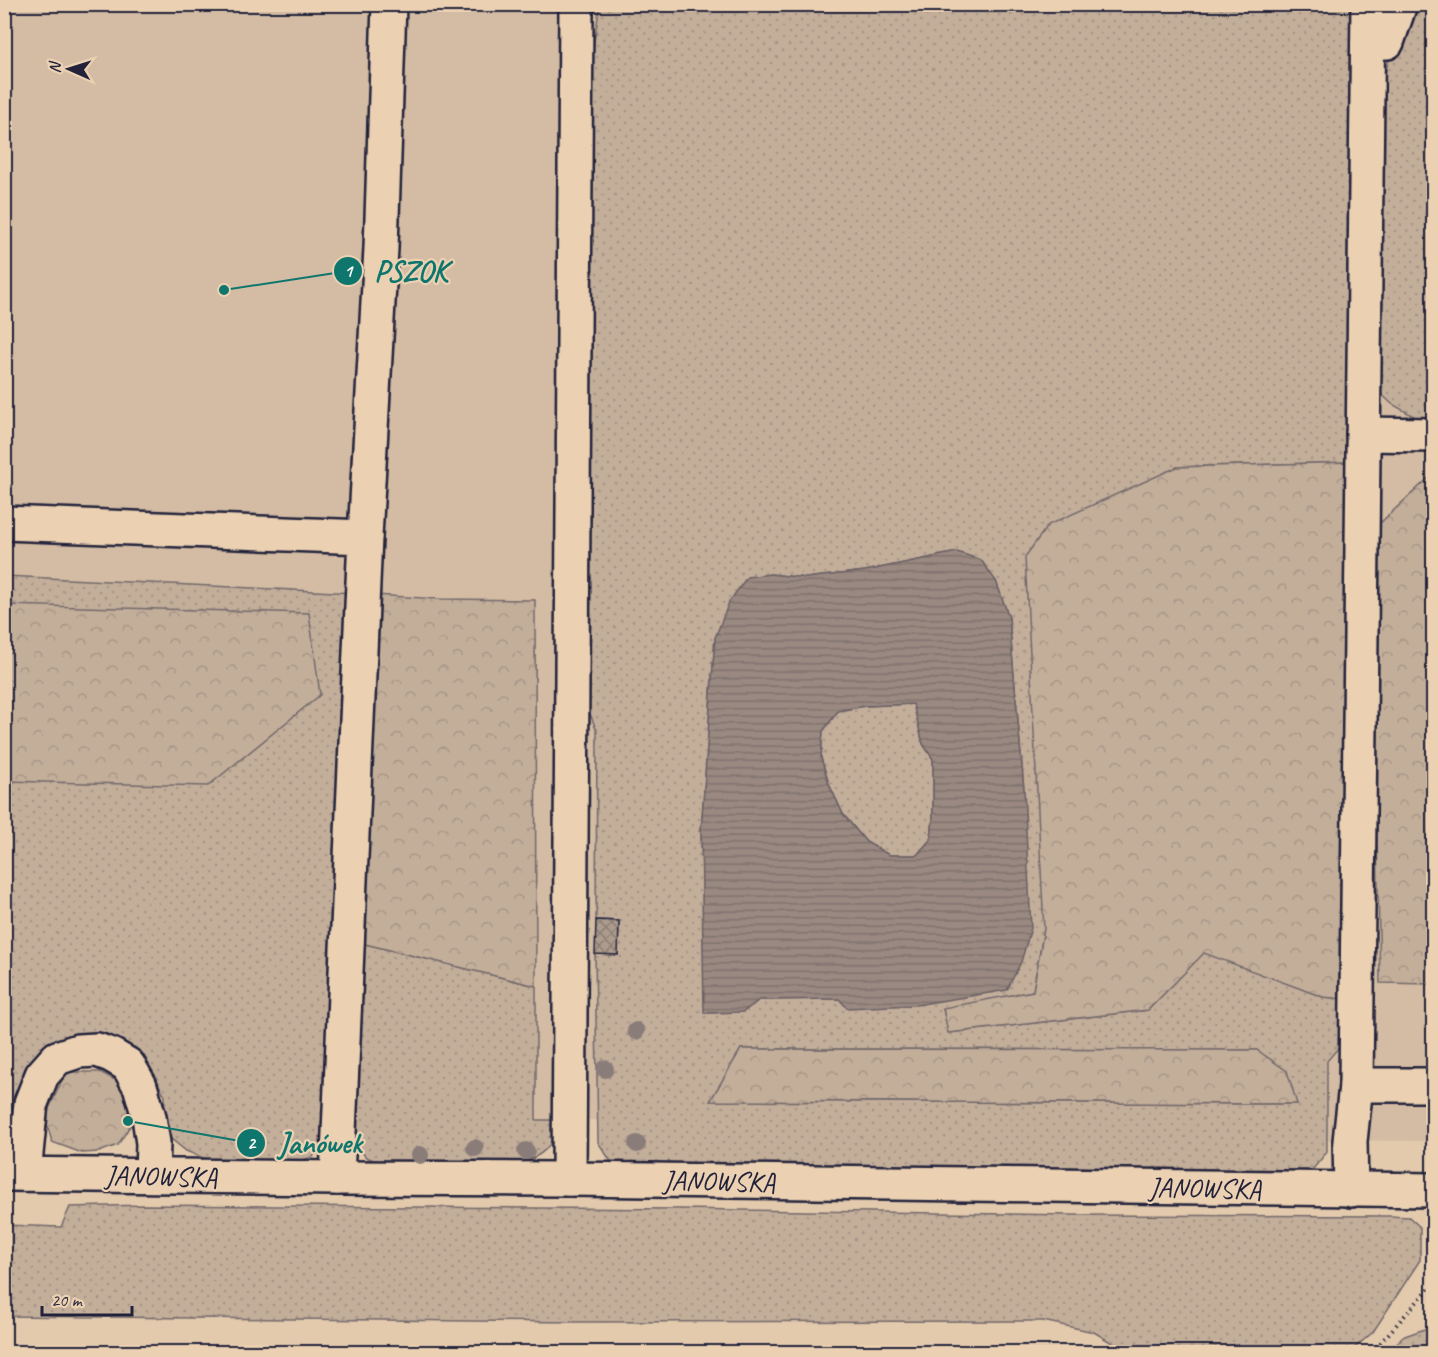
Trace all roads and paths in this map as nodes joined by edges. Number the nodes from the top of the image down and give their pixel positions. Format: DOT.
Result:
graph roads {
  1 [pos="389,4"];
  2 [pos="576,4"];
  3 [pos="1368,4"];
  4 [pos="1400,4"];
  5 [pos="1368,43"];
  6 [pos="1364,434"];
  7 [pos="1434,435"];
  8 [pos="4,523"];
  9 [pos="364,537"];
  10 [pos="1356,1085"];
  11 [pos="1434,1085"];
  12 [pos="14,1174"];
  13 [pos="152,1175"];
  14 [pos="337,1178"];
  15 [pos="569,1179"];
  16 [pos="1351,1190"];
  17 [pos="1434,1190"];
  18 [pos="1434,1283"];
  19 [pos="1372,1353"];
  1 -- 9 [label="street"];
  2 -- 15 [label="street"];
  3 -- 5 [label="street"];
  4 -- 5 [label="street"];
  5 -- 6 [label="street"];
  6 -- 7 [label="street"];
  6 -- 10 [label="street"];
  8 -- 9 [label="street"];
  9 -- 14 [label="street"];
  10 -- 11 [label="street"];
  10 -- 16 [label="street"];
  12 -- 13 [label="street, JANOWSKA"];
  12 -- 13 [label="street"];
  13 -- 14 [label="street, JANOWSKA"];
  14 -- 15 [label="street, JANOWSKA"];
  15 -- 16 [label="street, JANOWSKA"];
  16 -- 17 [label="street, JANOWSKA"];
  18 -- 19 [label="path"];
}
